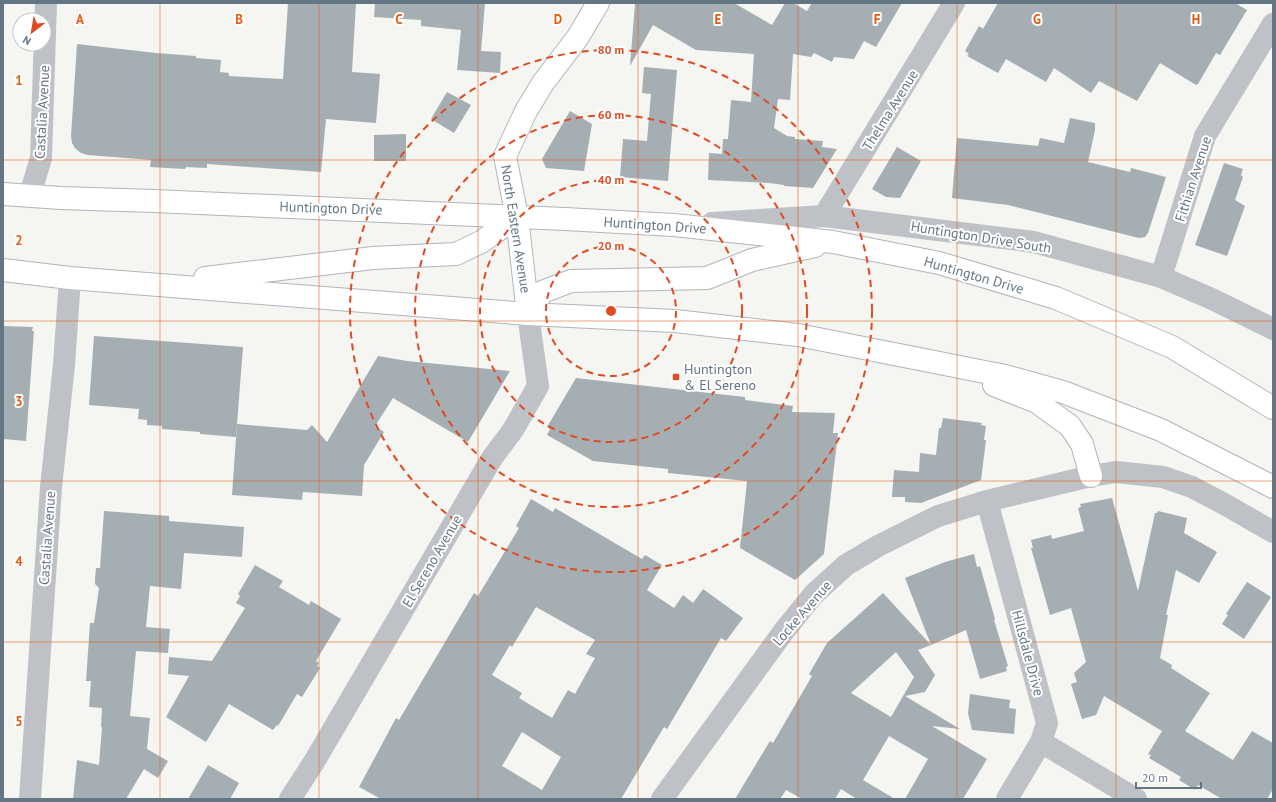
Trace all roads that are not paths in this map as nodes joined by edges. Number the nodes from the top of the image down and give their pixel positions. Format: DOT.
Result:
graph roads {
  1 [pos="46,3"];
  2 [pos="598,3"];
  3 [pos="954,3"];
  4 [pos="1273,24"];
  5 [pos="3,194"];
  6 [pos="30,195"];
  7 [pos="517,216"];
  8 [pos="824,216"];
  9 [pos="674,225"];
  10 [pos="833,242"];
  11 [pos="3,270"];
  12 [pos="1161,277"];
  13 [pos="70,278"];
  14 [pos="156,284"];
  15 [pos="528,314"];
  16 [pos="1273,329"];
  17 [pos="931,361"];
  18 [pos="1273,408"];
  19 [pos="1092,476"];
  20 [pos="1273,486"];
  21 [pos="987,501"];
  22 [pos="1273,532"];
  23 [pos="1041,742"];
  24 [pos="30,799"];
  25 [pos="290,799"];
  26 [pos="662,799"];
  27 [pos="1007,799"];
  28 [pos="1136,799"];
  1 -- 6 [label="street, Castalia Avenue"];
  2 -- 7 [label="main road, North Eastern Avenue"];
  3 -- 8 [label="street, Thelma Avenue"];
  4 -- 12 [label="street, Fithian Avenue"];
  5 -- 6 [label="main road, Huntington Drive"];
  6 -- 7 [label="main road, Huntington Drive"];
  7 -- 9 [label="main road, Huntington Drive"];
  7 -- 14 [label="main road"];
  7 -- 15 [label="main road, North Eastern Avenue"];
  8 -- 9 [label="street, Huntington Drive South"];
  8 -- 12 [label="street, Huntington Drive South"];
  9 -- 10 [label="main road, Huntington Drive"];
  10 -- 15 [label="main road"];
  10 -- 18 [label="main road, Huntington Drive"];
  11 -- 13 [label="main road"];
  12 -- 16 [label="street, Huntington Drive South"];
  13 -- 14 [label="main road"];
  13 -- 24 [label="street, Castalia Avenue"];
  14 -- 15 [label="main road"];
  15 -- 17 [label="main road"];
  15 -- 25 [label="street, El Sereno Avenue"];
  17 -- 19 [label="main road"];
  17 -- 20 [label="main road"];
  19 -- 21 [label="street, Locke Avenue"];
  19 -- 22 [label="street, Locke Avenue"];
  21 -- 23 [label="street, Hillsdale Drive"];
  21 -- 26 [label="street, Locke Avenue"];
  23 -- 27 [label="street, Hillsdale Drive"];
  23 -- 28 [label="street"];
}
